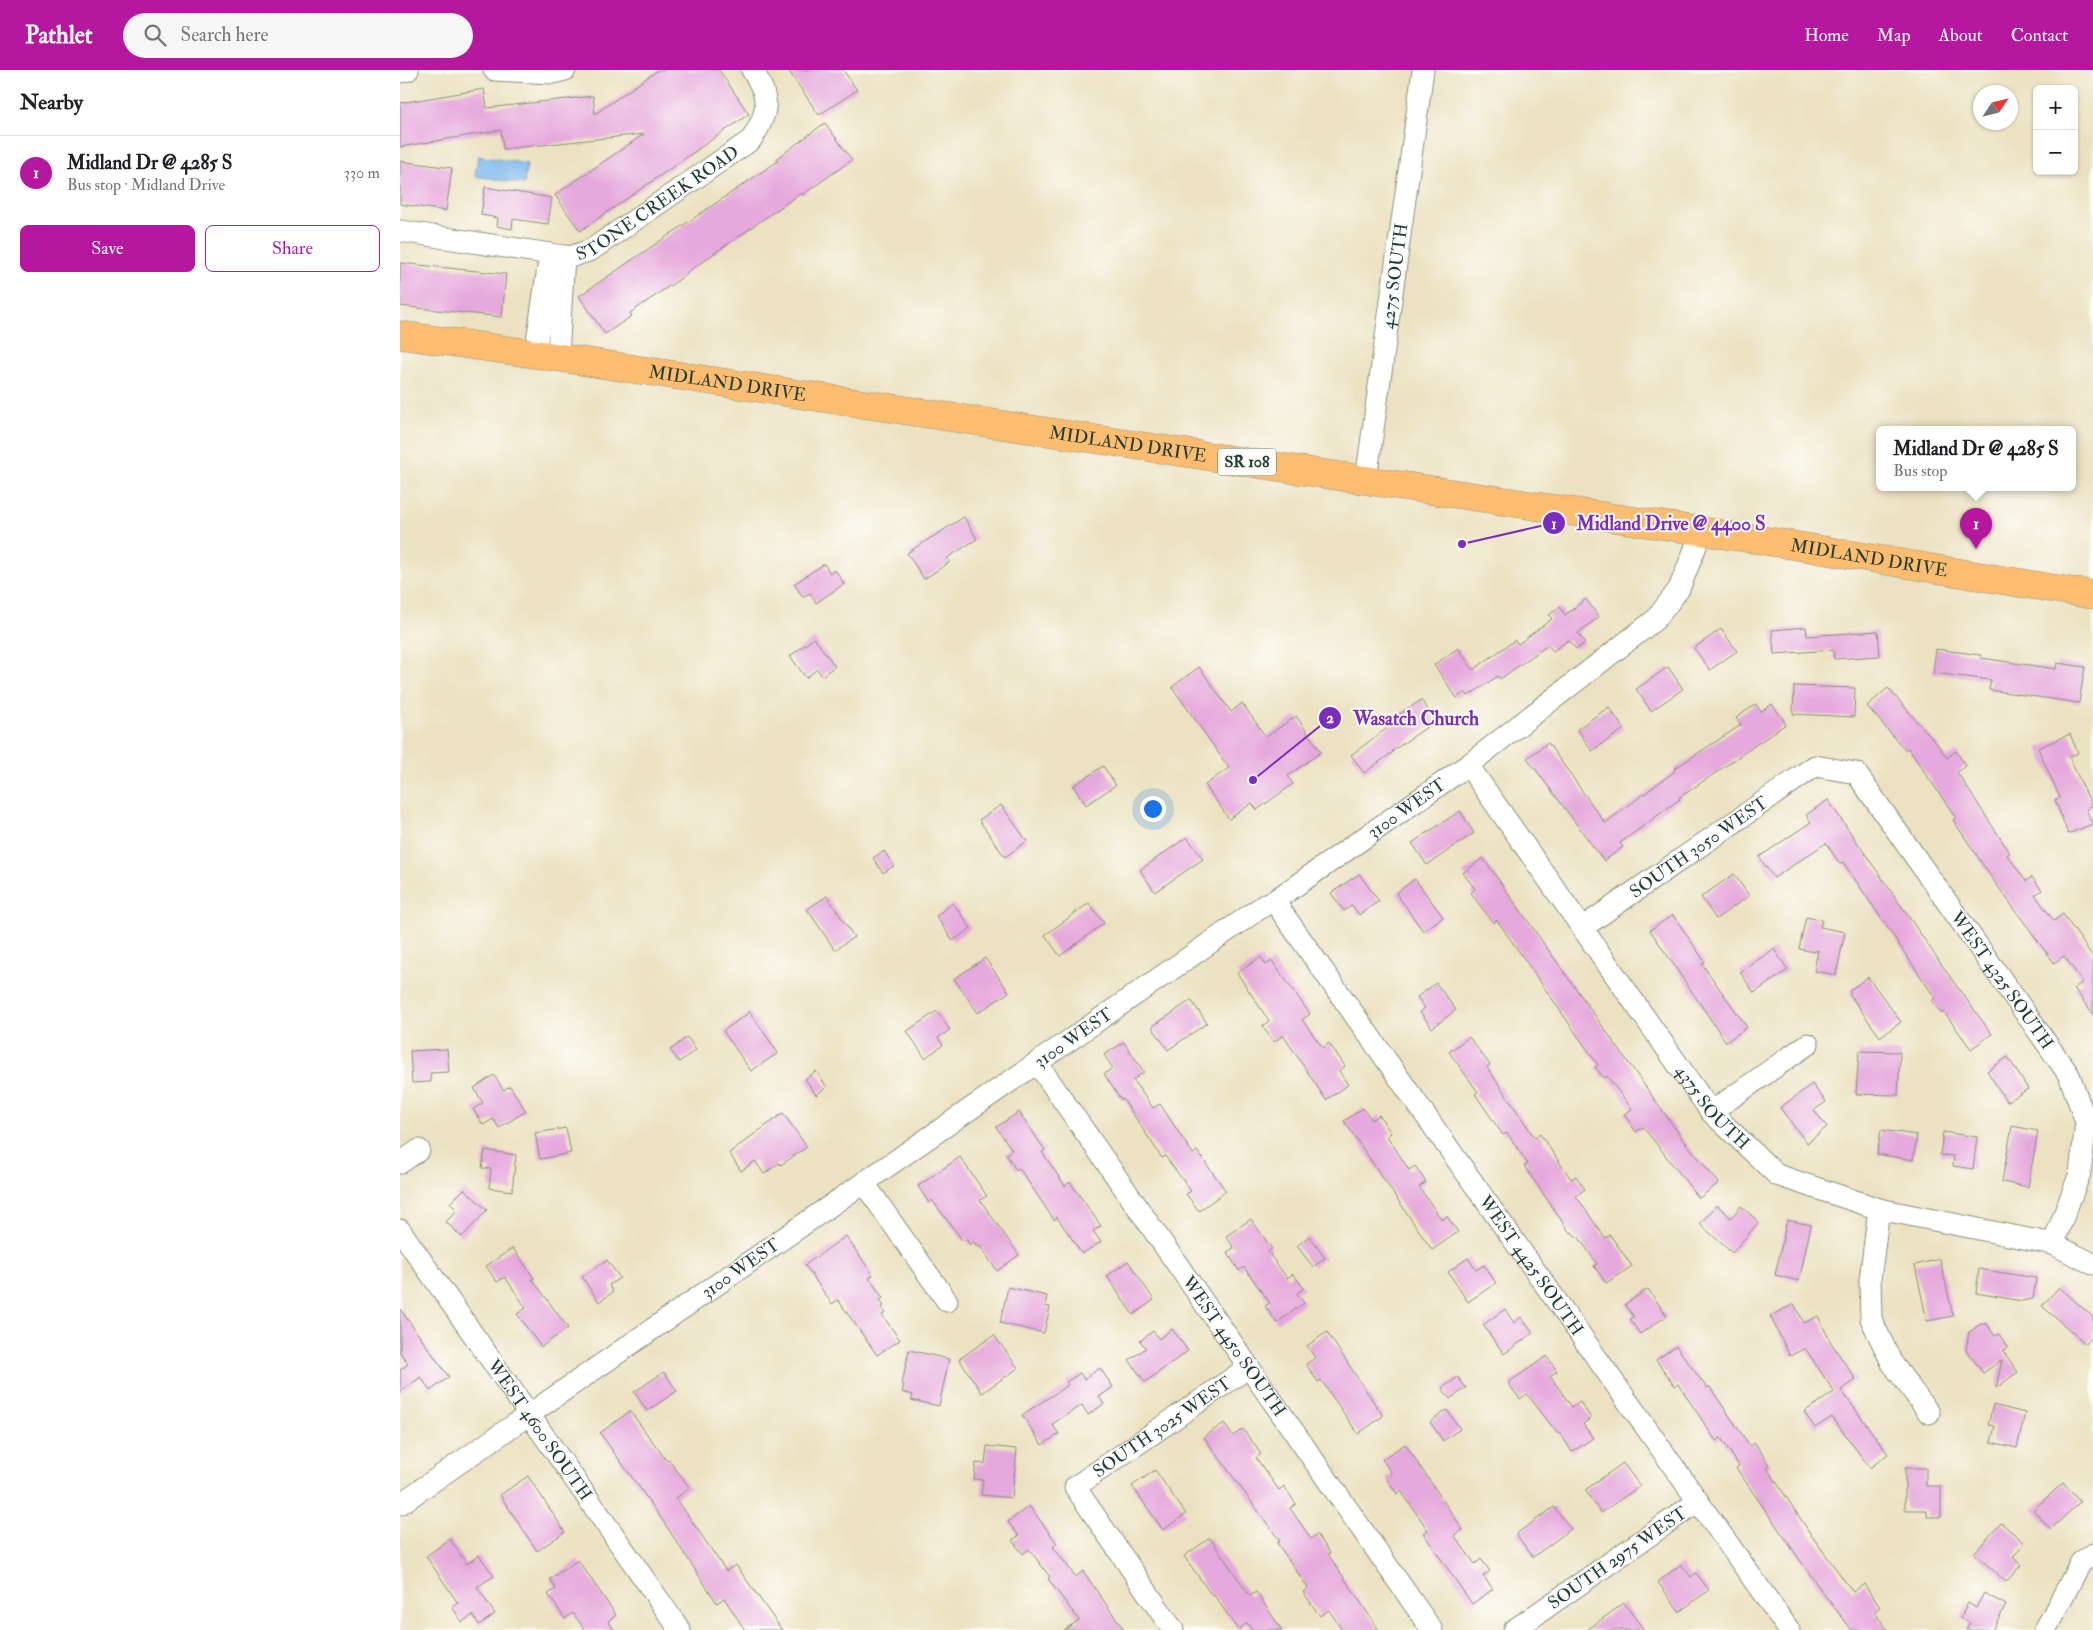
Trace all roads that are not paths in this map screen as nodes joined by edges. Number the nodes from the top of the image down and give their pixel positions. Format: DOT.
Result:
graph roads {
  1 [pos="408,70"];
  2 [pos="494,70"];
  3 [pos="565,70"];
  4 [pos="752,70"];
  5 [pos="1423,70"];
  6 [pos="400,72"];
  7 [pos="400,231"];
  8 [pos="557,255"];
  9 [pos="400,335"];
  10 [pos="546,355"];
  11 [pos="1366,480"];
  12 [pos="1702,532"];
  13 [pos="2093,595"];
  14 [pos="1468,764"];
  15 [pos="1815,766"];
  16 [pos="1274,901"];
  17 [pos="1582,928"];
  18 [pos="1808,1044"];
  19 [pos="1037,1063"];
  20 [pos="1711,1112"];
  21 [pos="419,1150"];
  22 [pos="400,1163"];
  23 [pos="864,1183"];
  24 [pos="1879,1209"];
  25 [pos="400,1230"];
  26 [pos="2054,1244"];
  27 [pos="2093,1264"];
  28 [pos="947,1301"];
  29 [pos="1249,1367"];
  30 [pos="1929,1413"];
  31 [pos="529,1414"];
  32 [pos="1697,1502"];
  33 [pos="400,1504"];
  34 [pos="2093,1554"];
  35 [pos="680,1630"];
  36 [pos="1173,1630"];
  37 [pos="1432,1630"];
  38 [pos="1514,1630"];
  39 [pos="1789,1630"];
  40 [pos="2045,1630"];
  1 -- 6 [label="street"];
  2 -- 3 [label="street"];
  4 -- 8 [label="street, STONE CREEK ROAD"];
  5 -- 11 [label="street, 4275 SOUTH"];
  7 -- 8 [label="street, STONE CREEK ROAD"];
  8 -- 10 [label="street"];
  9 -- 10 [label="main road, MIDLAND DRIVE / SR 108"];
  10 -- 11 [label="main road, MIDLAND DRIVE / SR 108"];
  11 -- 12 [label="main road, MIDLAND DRIVE / SR 108"];
  12 -- 13 [label="main road, MIDLAND DRIVE / SR 108"];
  12 -- 14 [label="street, 3100 WEST"];
  14 -- 16 [label="street, 3100 WEST"];
  14 -- 17 [label="street, 4375 SOUTH"];
  15 -- 17 [label="street, SOUTH 3050 WEST"];
  15 -- 26 [label="street, WEST 4325 SOUTH"];
  16 -- 19 [label="street, 3100 WEST"];
  16 -- 32 [label="street, WEST 4425 SOUTH"];
  17 -- 20 [label="street, 4375 SOUTH"];
  18 -- 20 [label="street"];
  19 -- 23 [label="street, 3100 WEST"];
  19 -- 29 [label="street, WEST 4450 SOUTH"];
  20 -- 24 [label="street, 4375 SOUTH"];
  21 -- 22 [label="street"];
  23 -- 28 [label="street"];
  23 -- 31 [label="street, 3100 WEST"];
  24 -- 26 [label="street, 4375 SOUTH"];
  24 -- 30 [label="street"];
  25 -- 31 [label="street, WEST 4600 SOUTH"];
  26 -- 27 [label="street, 4375 SOUTH"];
  29 -- 36 [label="street, SOUTH 3025 WEST"];
  29 -- 37 [label="street, WEST 4450 SOUTH"];
  31 -- 33 [label="street, 3100 WEST"];
  31 -- 35 [label="street, WEST 4600 SOUTH"];
  32 -- 38 [label="street, SOUTH 2975 WEST"];
  32 -- 39 [label="street, WEST 4425 SOUTH"];
  34 -- 40 [label="street"];
}
